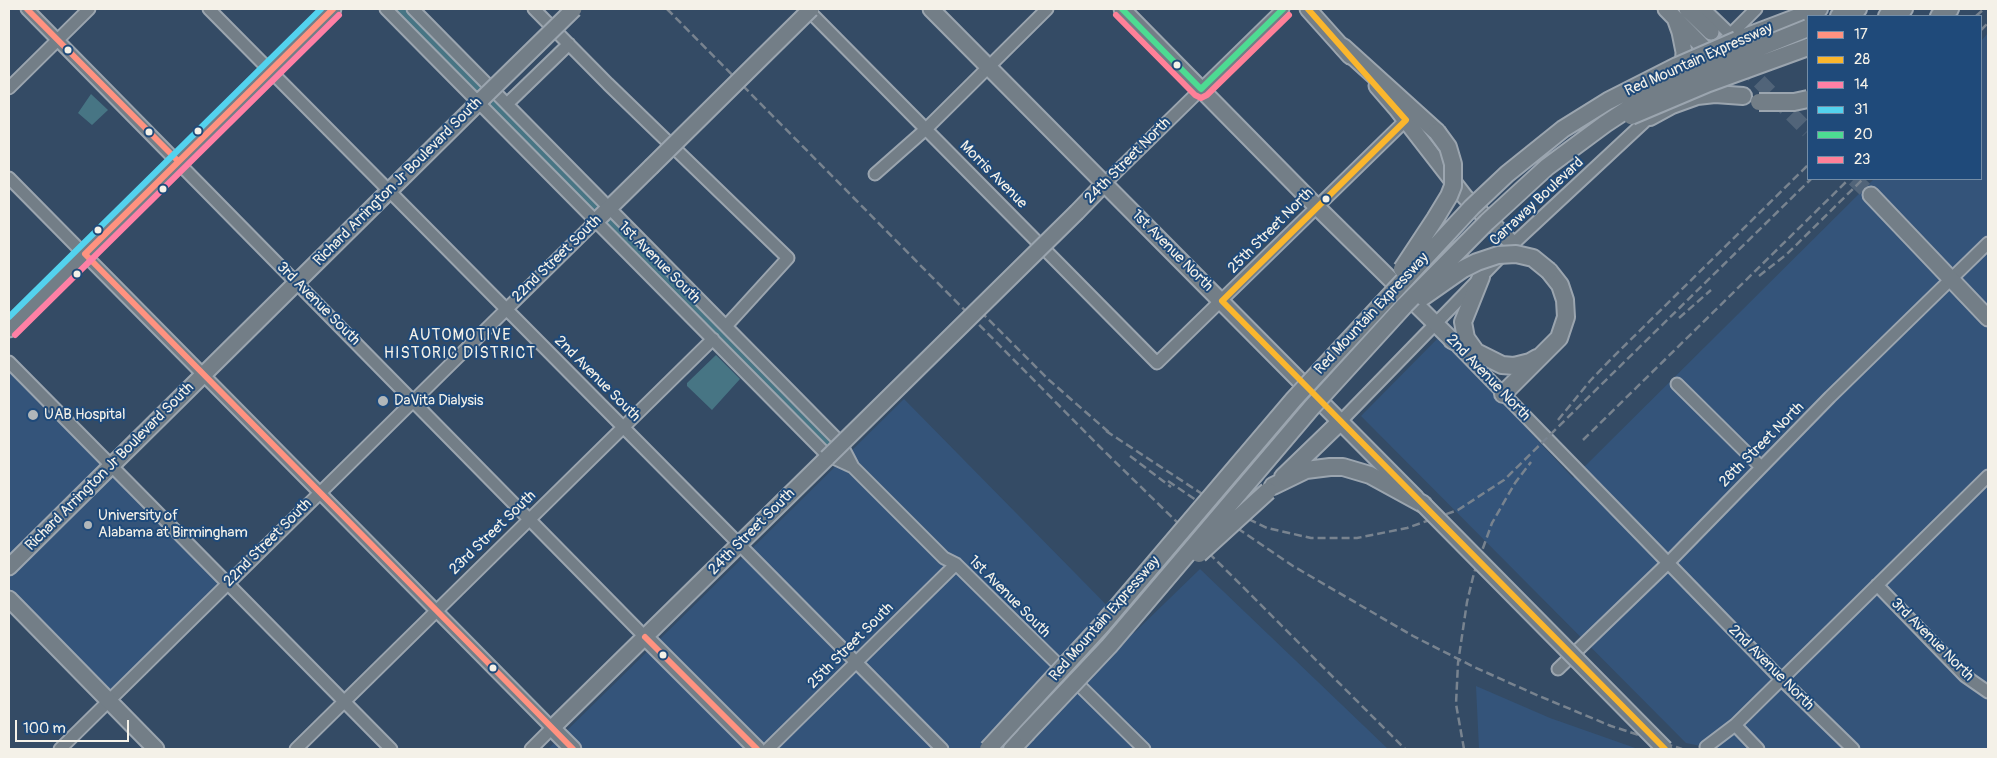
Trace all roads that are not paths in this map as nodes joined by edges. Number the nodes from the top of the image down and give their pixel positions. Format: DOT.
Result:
graph roads {
  1 [pos="27,9"];
  2 [pos="89,9"];
  3 [pos="210,9"];
  4 [pos="332,9"];
  5 [pos="386,9"];
  6 [pos="413,9"];
  7 [pos="534,9"];
  8 [pos="574,9"];
  9 [pos="807,9"];
  10 [pos="811,9"];
  11 [pos="932,9"];
  12 [pos="1047,9"];
  13 [pos="1122,9"];
  14 [pos="1283,9"];
  15 [pos="1308,9"];
  16 [pos="1687,9"];
  17 [pos="1691,9"];
  18 [pos="1704,9"];
  19 [pos="1756,9"];
  20 [pos="1806,9"];
  21 [pos="1819,9"];
  22 [pos="1858,9"];
  23 [pos="1904,9"];
  24 [pos="1670,14"];
  25 [pos="1842,15"];
  26 [pos="1889,15"];
  27 [pos="1807,28"];
  28 [pos="1734,37"];
  29 [pos="58,40"];
  30 [pos="569,44"];
  31 [pos="1343,47"];
  32 [pos="1807,47"];
  33 [pos="1711,55"];
  34 [pos="988,66"];
  35 [pos="271,70"];
  36 [pos="9,88"];
  37 [pos="1679,88"];
  38 [pos="1201,89"];
  39 [pos="1743,96"];
  40 [pos="1807,99"];
  41 [pos="480,100"];
  42 [pos="508,104"];
  43 [pos="1650,117"];
  44 [pos="1406,120"];
  45 [pos="1605,124"];
  46 [pos="926,129"];
  47 [pos="178,162"];
  48 [pos="875,174"];
  49 [pos="9,178"];
  50 [pos="1105,183"];
  51 [pos="389,190"];
  52 [pos="592,190"];
  53 [pos="1871,196"];
  54 [pos="578,202"];
  55 [pos="1317,207"];
  56 [pos="609,208"];
  57 [pos="596,221"];
  58 [pos="1988,243"];
  59 [pos="1513,244"];
  60 [pos="85,254"];
  61 [pos="1481,276"];
  62 [pos="1952,280"];
  63 [pos="297,282"];
  64 [pos="1222,301"];
  65 [pos="506,308"];
  66 [pos="974,314"];
  67 [pos="1394,316"];
  68 [pos="1368,317"];
  69 [pos="1988,318"];
  70 [pos="1436,324"];
  71 [pos="726,325"];
  72 [pos="9,329"];
  73 [pos="713,339"];
  74 [pos="1452,340"];
  75 [pos="1476,352"];
  76 [pos="1545,354"];
  77 [pos="9,362"];
  78 [pos="1157,363"];
  79 [pos="203,375"];
  80 [pos="1677,384"];
  81 [pos="1503,394"];
  82 [pos="413,400"];
  83 [pos="1340,421"];
  84 [pos="622,426"];
  85 [pos="111,466"];
  86 [pos="853,466"];
  87 [pos="1761,467"];
  88 [pos="1988,476"];
  89 [pos="1398,485"];
  90 [pos="1271,489"];
  91 [pos="319,492"];
  92 [pos="1423,504"];
  93 [pos="529,518"];
  94 [pos="739,544"];
  95 [pos="1668,563"];
  96 [pos="956,564"];
  97 [pos="9,567"];
  98 [pos="228,584"];
  99 [pos="1877,585"];
  100 [pos="9,599"];
  101 [pos="1149,599"];
  102 [pos="435,610"];
  103 [pos="645,637"];
  104 [pos="856,663"];
  105 [pos="1558,669"];
  106 [pos="1781,679"];
  107 [pos="1988,692"];
  108 [pos="109,701"];
  109 [pos="344,702"];
  110 [pos="1735,725"];
  111 [pos="552,728"];
  112 [pos="1706,748"];
  113 [pos="60,749"];
  114 [pos="156,749"];
  115 [pos="296,749"];
  116 [pos="391,749"];
  117 [pos="530,749"];
  118 [pos="573,749"];
  119 [pos="757,749"];
  120 [pos="768,749"];
  121 [pos="942,749"];
  122 [pos="988,749"];
  123 [pos="1012,749"];
  124 [pos="1144,749"];
  125 [pos="1665,749"];
  126 [pos="1758,749"];
  127 [pos="1853,749"];
  1 -- 29 [label="street, 3rd Avenue South"];
  2 -- 29 [label="street"];
  3 -- 35 [label="street, 2nd Avenue South"];
  4 -- 35 [label="main road"];
  5 -- 41 [label="street, 1st Avenue South"];
  6 -- 42 [label="street, 1st Avenue South"];
  7 -- 30 [label="street"];
  8 -- 41 [label="main road, Richard Arrington Jr Boulevard South, bridge"];
  9 -- 46 [label="street, Morris Avenue"];
  10 -- 56 [label="main road, 22nd Street South, bridge"];
  11 -- 34 [label="main road, 1st Avenue North"];
  12 -- 34 [label="street"];
  13 -- 38 [label="main road, 2nd Avenue North"];
  14 -- 38 [label="street, 24th Street North"];
  15 -- 31 [label="main road"];
  16 -- 17 [label="main road"];
  18 -- 28 [label="street"];
  19 -- 28 [label="street, Carraway Boulevard"];
  20 -- 28 [label="highway"];
  21 -- 28 [label="highway, Red Mountain Expressway"];
  22 -- 25 [label="highway"];
  23 -- 26 [label="highway"];
  24 -- 33 [label="main road"];
  24 -- 37 [label="main road"];
  27 -- 45 [label="highway, Red Mountain Expressway, bridge"];
  28 -- 33 [label="street, Carraway Boulevard"];
  28 -- 68 [label="highway, Red Mountain Expressway, bridge"];
  29 -- 36 [label="street"];
  29 -- 47 [label="street, 3rd Avenue South"];
  30 -- 42 [label="street"];
  30 -- 71 [label="street"];
  31 -- 44 [label="main road"];
  31 -- 68 [label="highway, bridge"];
  32 -- 45 [label="highway, bridge"];
  33 -- 37 [label="street, Carraway Boulevard"];
  33 -- 39 [label="highway"];
  34 -- 46 [label="street"];
  34 -- 50 [label="main road, 1st Avenue North"];
  35 -- 47 [label="main road"];
  35 -- 51 [label="street, 2nd Avenue South"];
  37 -- 43 [label="street, Carraway Boulevard"];
  38 -- 50 [label="street, 24th Street North"];
  38 -- 55 [label="main road, 2nd Avenue North"];
  39 -- 40 [label="highway, bridge"];
  39 -- 43 [label="highway"];
  41 -- 51 [label="main road, Richard Arrington Jr Boulevard South"];
  41 -- 54 [label="street, 1st Avenue South"];
  42 -- 52 [label="street, 1st Avenue South"];
  43 -- 59 [label="street, Carraway Boulevard"];
  44 -- 55 [label="street, 25th Street North"];
  44 -- 59 [label="main road"];
  45 -- 67 [label="highway, Red Mountain Expressway, bridge"];
  46 -- 48 [label="street"];
  46 -- 78 [label="street, Morris Avenue"];
  47 -- 60 [label="main road"];
  47 -- 63 [label="street, 3rd Avenue South"];
  49 -- 60 [label="street"];
  50 -- 64 [label="main road, 1st Avenue North"];
  50 -- 66 [label="main road, 24th Street North, bridge"];
  51 -- 63 [label="main road, Richard Arrington Jr Boulevard South"];
  51 -- 65 [label="street, 2nd Avenue South"];
  52 -- 54 [label="street"];
  52 -- 56 [label="street, 1st Avenue South"];
  53 -- 62 [label="main road"];
  54 -- 57 [label="street, 1st Avenue South"];
  55 -- 64 [label="street, 25th Street North"];
  55 -- 70 [label="main road, 2nd Avenue North"];
  56 -- 57 [label="main road, 22nd Street South"];
  56 -- 71 [label="street, 1st Avenue South"];
  57 -- 65 [label="street, 22nd Street South"];
  57 -- 73 [label="street, 1st Avenue South"];
  58 -- 62 [label="street, 28th Street North"];
  59 -- 61 [label="street, Carraway Boulevard"];
  60 -- 72 [label="main road"];
  60 -- 79 [label="street"];
  61 -- 70 [label="street, Carraway Boulevard"];
  61 -- 75 [label="highway"];
  62 -- 69 [label="main road"];
  62 -- 87 [label="street, 28th Street North"];
  63 -- 79 [label="main road, Richard Arrington Jr Boulevard South"];
  63 -- 82 [label="street, 3rd Avenue South"];
  64 -- 78 [label="street, 25th Street North"];
  64 -- 83 [label="main road, 1st Avenue North"];
  65 -- 82 [label="street, 22nd Street South"];
  65 -- 84 [label="street, 2nd Avenue South"];
  66 -- 94 [label="main road, 24th Street South, bridge"];
  67 -- 76 [label="highway, bridge"];
  67 -- 101 [label="highway, Red Mountain Expressway, bridge"];
  68 -- 122 [label="highway, Red Mountain Expressway, bridge"];
  70 -- 74 [label="main road, 2nd Avenue North"];
  70 -- 83 [label="street, Carraway Boulevard"];
  71 -- 86 [label="street, 1st Avenue South"];
  73 -- 84 [label="street, 23rd Street South"];
  73 -- 86 [label="street, 1st Avenue South"];
  74 -- 75 [label="highway"];
  74 -- 81 [label="street, 2nd Avenue North"];
  75 -- 76 [label="highway"];
  76 -- 81 [label="highway"];
  77 -- 85 [label="street"];
  79 -- 85 [label="main road, Richard Arrington Jr Boulevard South"];
  79 -- 91 [label="street"];
  80 -- 87 [label="street"];
  81 -- 95 [label="street, 2nd Avenue North"];
  82 -- 91 [label="street, 22nd Street South"];
  82 -- 93 [label="street, 3rd Avenue South"];
  83 -- 89 [label="main road, 1st Avenue North"];
  83 -- 90 [label="highway"];
  84 -- 93 [label="street, 23rd Street South"];
  84 -- 94 [label="street, 2nd Avenue South"];
  85 -- 97 [label="main road, Richard Arrington Jr Boulevard South"];
  85 -- 98 [label="street"];
  86 -- 96 [label="street, 1st Avenue South"];
  87 -- 95 [label="street, 28th Street North"];
  88 -- 99 [label="street"];
  89 -- 90 [label="highway"];
  89 -- 92 [label="highway"];
  90 -- 101 [label="highway, bridge"];
  91 -- 98 [label="street, 22nd Street South"];
  91 -- 102 [label="street"];
  92 -- 125 [label="main road, bridge"];
  93 -- 102 [label="street, 23rd Street South"];
  93 -- 103 [label="street, 3rd Avenue South"];
  94 -- 103 [label="main road, 24th Street South"];
  94 -- 104 [label="street, 2nd Avenue South"];
  95 -- 105 [label="street, 28th Street North"];
  95 -- 106 [label="street, 2nd Avenue North"];
  96 -- 104 [label="street, 25th Street South"];
  96 -- 124 [label="street, 1st Avenue South"];
  98 -- 108 [label="street, 22nd Street South"];
  98 -- 109 [label="street"];
  99 -- 106 [label="street"];
  99 -- 107 [label="street, 3rd Avenue North"];
  100 -- 108 [label="main road"];
  101 -- 123 [label="highway, Red Mountain Expressway, bridge"];
  102 -- 109 [label="street, 23rd Street South"];
  102 -- 111 [label="street"];
  103 -- 111 [label="main road, 24th Street South"];
  103 -- 119 [label="main road, 3rd Avenue South"];
  104 -- 120 [label="street, 25th Street South"];
  104 -- 121 [label="street, 2nd Avenue South"];
  106 -- 110 [label="street"];
  106 -- 127 [label="street, 2nd Avenue North"];
  108 -- 113 [label="street, 22nd Street South"];
  108 -- 114 [label="main road"];
  109 -- 115 [label="street, 23rd Street South"];
  109 -- 116 [label="street"];
  110 -- 112 [label="street"];
  110 -- 126 [label="street"];
  111 -- 117 [label="street, 24th Street South"];
  111 -- 118 [label="main road"];
}
